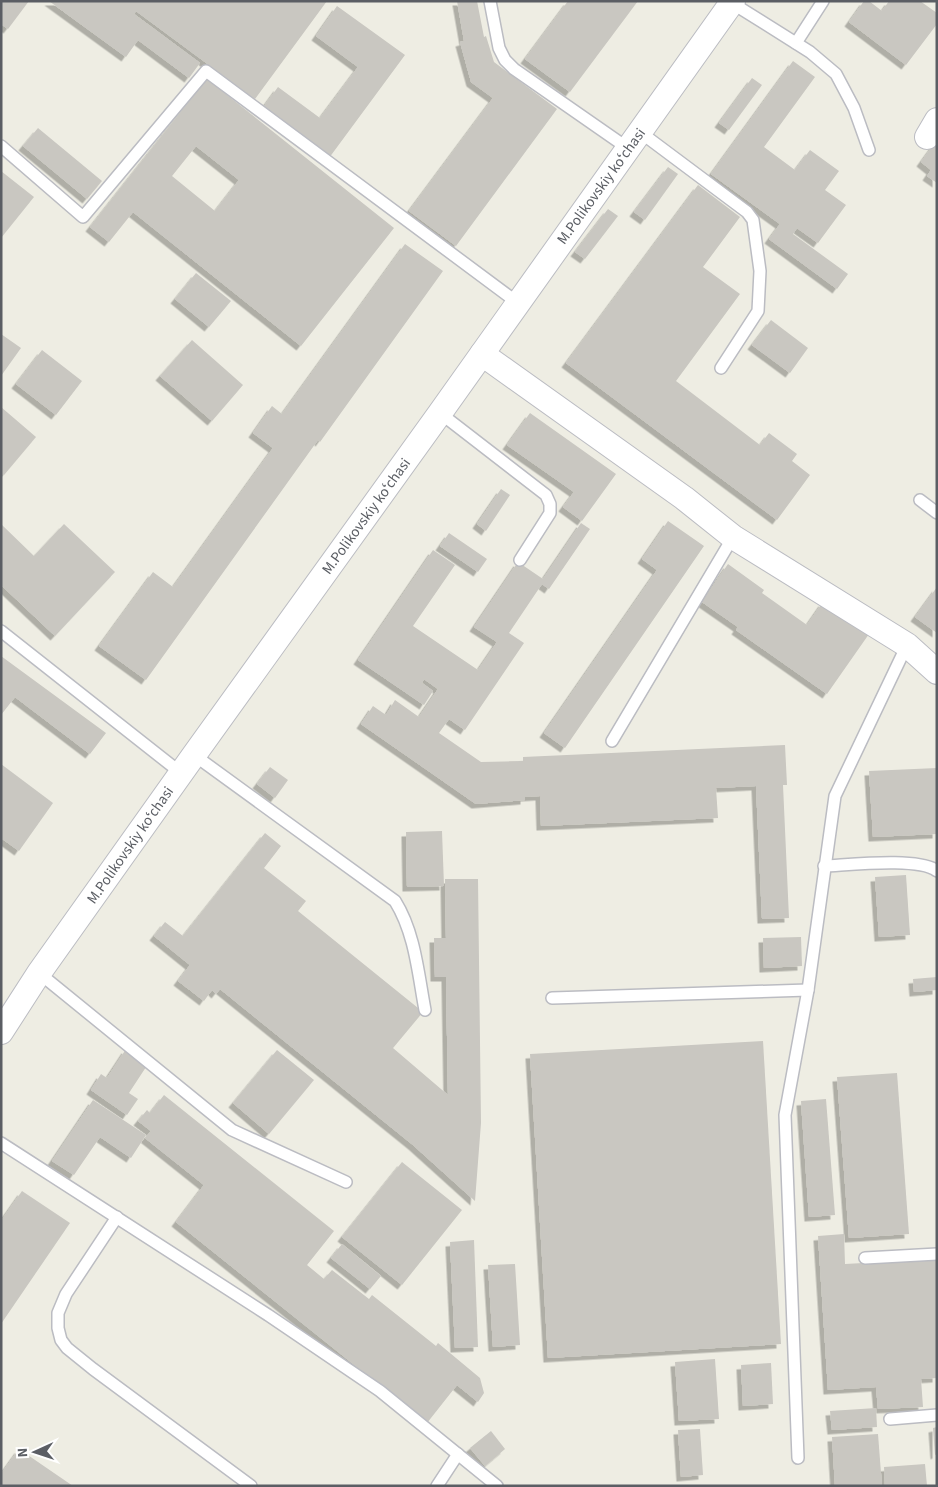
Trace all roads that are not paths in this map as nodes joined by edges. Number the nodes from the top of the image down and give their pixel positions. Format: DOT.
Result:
graph roads {
  1 [pos="490,1"];
  2 [pos="823,1"];
  3 [pos="733,2"];
  4 [pos="796,43"];
  5 [pos="634,140"];
  6 [pos="1,146"];
  7 [pos="869,150"];
  8 [pos="518,302"];
  9 [pos="482,354"];
  10 [pos="721,368"];
  11 [pos="440,413"];
  12 [pos="920,500"];
  13 [pos="937,513"];
  14 [pos="733,537"];
  15 [pos="520,560"];
  16 [pos="1,631"];
  17 [pos="907,645"];
  18 [pos="937,672"];
  19 [pos="612,741"];
  20 [pos="187,764"];
  21 [pos="824,866"];
  22 [pos="937,871"];
  23 [pos="40,973"];
  24 [pos="808,990"];
  25 [pos="552,998"];
  26 [pos="425,1010"];
  27 [pos="1,1032"];
  28 [pos="1,1143"];
  29 [pos="346,1182"];
  30 [pos="117,1218"];
  31 [pos="937,1254"];
  32 [pos="865,1258"];
  33 [pos="937,1415"];
  34 [pos="890,1419"];
  35 [pos="458,1454"];
  36 [pos="798,1458"];
  37 [pos="251,1486"];
  38 [pos="437,1486"];
  39 [pos="497,1486"];
  1 -- 5 [label="lane"];
  2 -- 4 [label="lane"];
  3 -- 4 [label="lane"];
  3 -- 5 [label="street, M.Polikovskiy koʻchasi"];
  4 -- 7 [label="lane"];
  5 -- 8 [label="street, M.Polikovskiy koʻchasi"];
  5 -- 10 [label="lane"];
  6 -- 8 [label="lane"];
  8 -- 9 [label="street, M.Polikovskiy koʻchasi"];
  9 -- 11 [label="street, M.Polikovskiy koʻchasi"];
  9 -- 14 [label="street"];
  11 -- 15 [label="lane"];
  11 -- 20 [label="street, M.Polikovskiy koʻchasi"];
  12 -- 13 [label="lane"];
  14 -- 17 [label="street"];
  14 -- 19 [label="lane"];
  16 -- 20 [label="lane"];
  17 -- 18 [label="street"];
  17 -- 21 [label="lane"];
  20 -- 23 [label="street, M.Polikovskiy koʻchasi"];
  20 -- 26 [label="lane"];
  21 -- 22 [label="lane"];
  21 -- 24 [label="lane"];
  23 -- 27 [label="street, M.Polikovskiy koʻchasi"];
  23 -- 29 [label="lane"];
  24 -- 25 [label="lane"];
  24 -- 36 [label="lane"];
  28 -- 30 [label="lane"];
  30 -- 35 [label="lane"];
  30 -- 37 [label="lane"];
  31 -- 32 [label="lane"];
  33 -- 34 [label="lane"];
  35 -- 38 [label="lane"];
  35 -- 39 [label="lane"];
}
